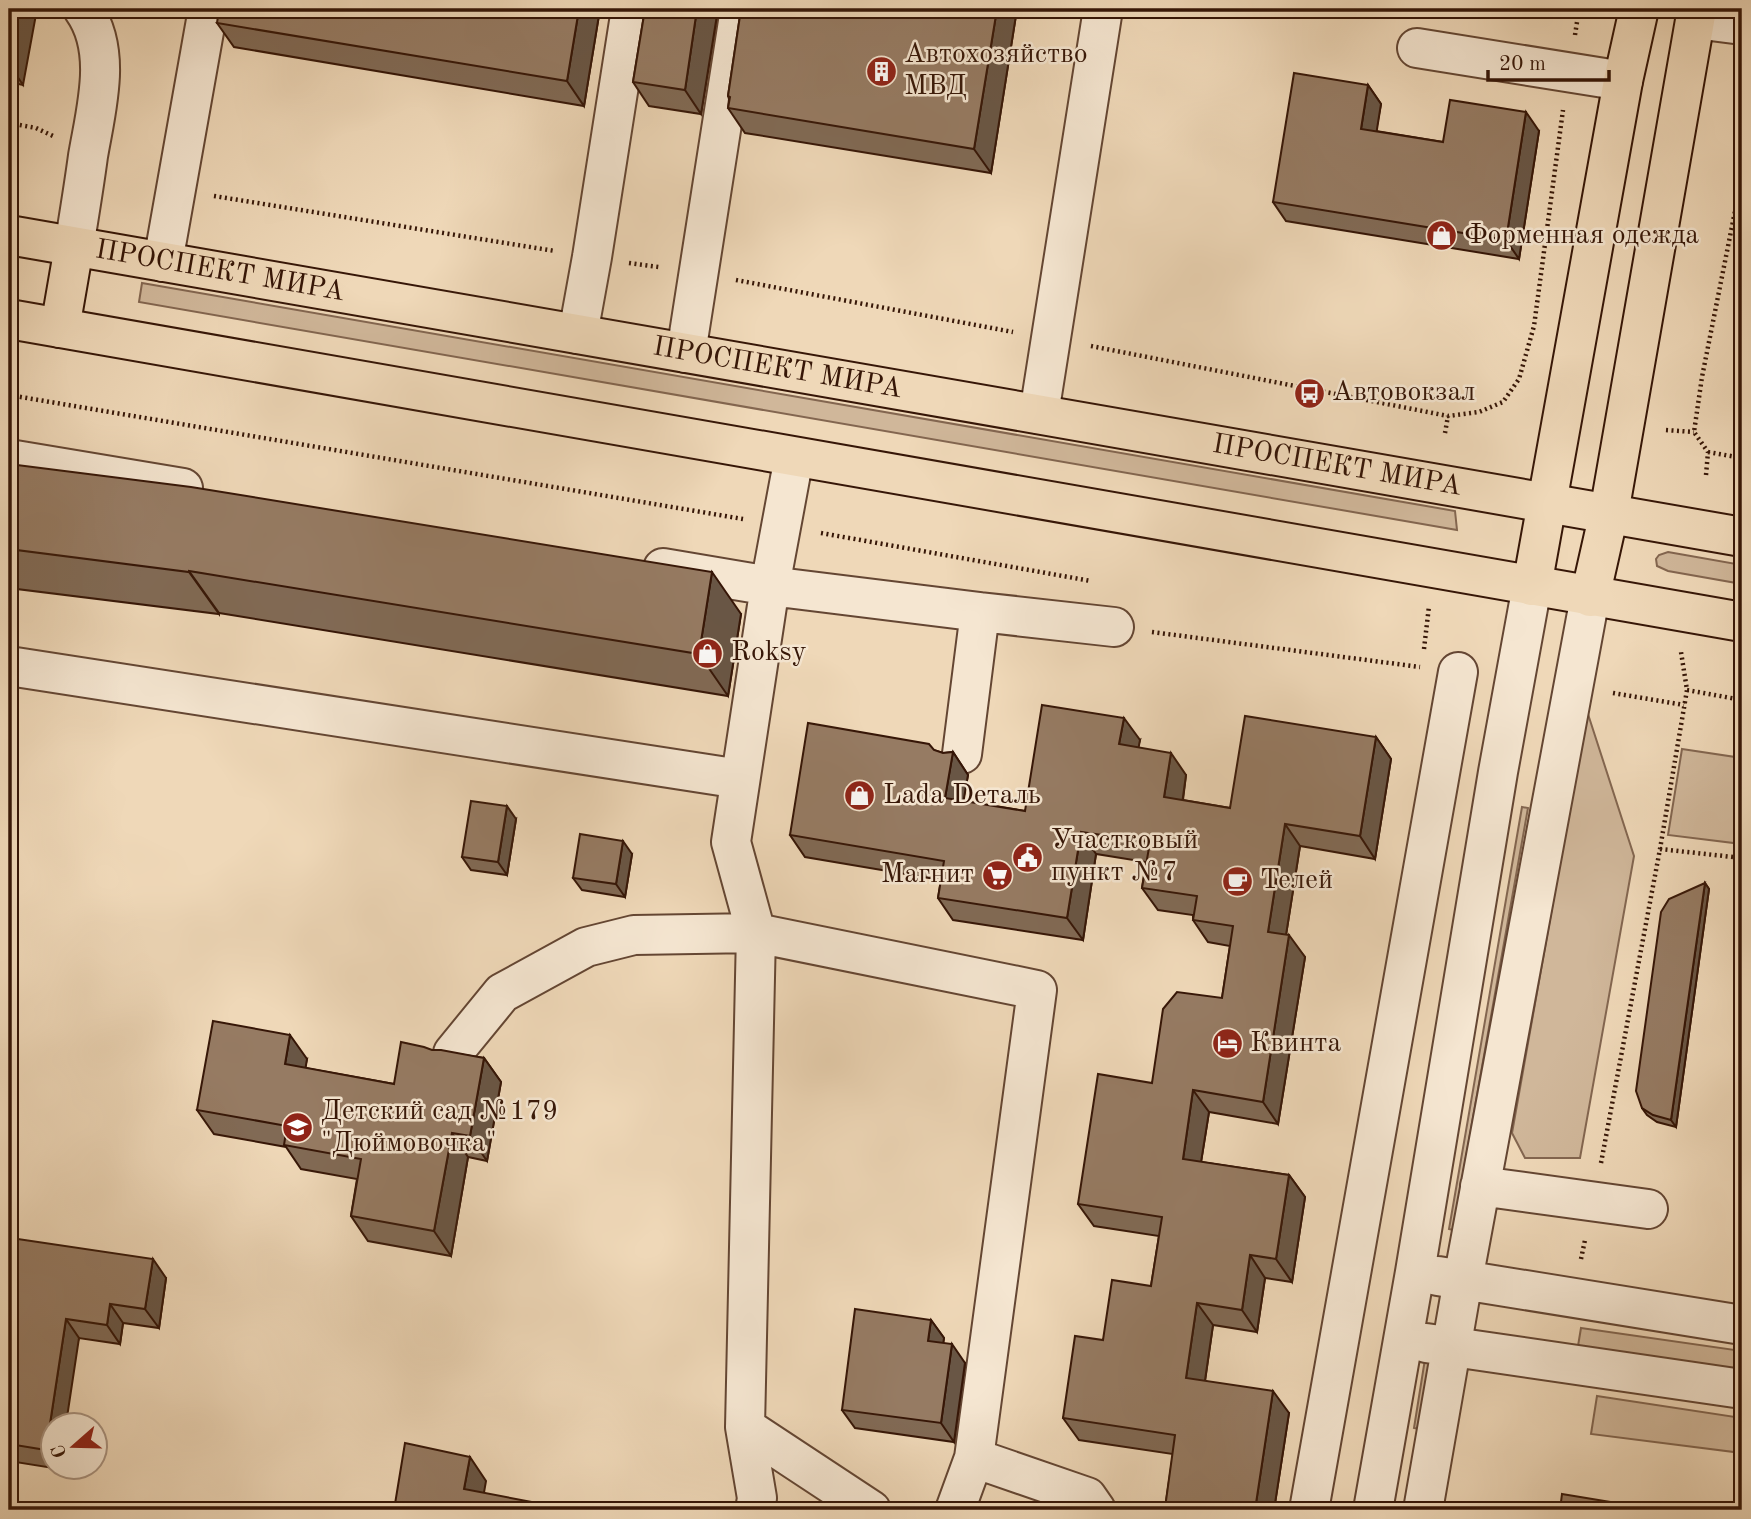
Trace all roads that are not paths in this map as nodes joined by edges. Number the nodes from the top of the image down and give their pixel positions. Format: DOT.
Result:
graph roads {
  1 [pos="83,9"];
  2 [pos="208,9"];
  3 [pos="631,9"];
  4 [pos="740,9"];
  5 [pos="1103,9"];
  6 [pos="1639,9"];
  7 [pos="1696,14"];
  8 [pos="1742,25"];
  9 [pos="1417,48"];
  10 [pos="1623,81"];
  11 [pos="1682,91"];
  12 [pos="9,235"];
  13 [pos="74,247"];
  14 [pos="163,262"];
  15 [pos="9,319"];
  16 [pos="60,328"];
  17 [pos="578,334"];
  18 [pos="686,353"];
  19 [pos="1039,414"];
  20 [pos="794,457"];
  21 [pos="9,459"];
  22 [pos="213,493"];
  23 [pos="1547,502"];
  24 [pos="1609,513"];
  25 [pos="1742,537"];
  26 [pos="634,563"];
  27 [pos="770,586"];
  28 [pos="1532,586"];
  29 [pos="1590,597"];
  30 [pos="981,612"];
  31 [pos="1742,622"];
  32 [pos="1114,627"];
  33 [pos="9,666"];
  34 [pos="1440,670"];
  35 [pos="962,754"];
  36 [pos="740,779"];
  37 [pos="757,933"];
  38 [pos="453,1053"];
  39 [pos="1480,1186"];
  40 [pos="1648,1209"];
  41 [pos="1415,1272"];
  42 [pos="1463,1280"];
  43 [pos="1742,1325"];
  44 [pos="1404,1340"];
  45 [pos="1451,1347"];
  46 [pos="1742,1390"];
  47 [pos="745,1427"];
  48 [pos="974,1458"];
  49 [pos="755,1510"];
  50 [pos="870,1510"];
  51 [pos="955,1510"];
  52 [pos="1096,1510"];
  53 [pos="1309,1510"];
  54 [pos="1373,1510"];
  55 [pos="1423,1510"];
  1 -- 13 [label="street"];
  2 -- 14 [label="street"];
  3 -- 17 [label="street"];
  4 -- 18 [label="street"];
  5 -- 19 [label="street"];
  6 -- 10 [label="main road"];
  7 -- 8 [label="street"];
  7 -- 11 [label="main road"];
  9 -- 10 [label="street"];
  10 -- 11 [label="main road"];
  10 -- 23 [label="main road"];
  11 -- 24 [label="main road"];
  12 -- 13 [label="main road, ПРОСПЕКТ МИРА"];
  13 -- 14 [label="main road, ПРОСПЕКТ МИРА"];
  13 -- 16 [label="main road"];
  14 -- 17 [label="main road, ПРОСПЕКТ МИРА"];
  15 -- 16 [label="main road"];
  16 -- 20 [label="main road"];
  17 -- 18 [label="main road, ПРОСПЕКТ МИРА"];
  18 -- 19 [label="main road, ПРОСПЕКТ МИРА"];
  19 -- 23 [label="main road, ПРОСПЕКТ МИРА"];
  20 -- 27 [label="street"];
  20 -- 28 [label="main road"];
  21 -- 22 [label="street"];
  23 -- 24 [label="main road, ПРОСПЕКТ МИРА"];
  23 -- 28 [label="main road"];
  24 -- 25 [label="main road"];
  24 -- 29 [label="main road"];
  26 -- 27 [label="street"];
  27 -- 30 [label="street"];
  27 -- 36 [label="street"];
  28 -- 29 [label="main road"];
  28 -- 41 [label="street"];
  29 -- 31 [label="main road"];
  29 -- 39 [label="street"];
  30 -- 32 [label="street"];
  30 -- 35 [label="street"];
  33 -- 36 [label="street"];
  34 -- 53 [label="street"];
  36 -- 37 [label="street"];
  37 -- 38 [label="street"];
  37 -- 47 [label="street"];
  37 -- 48 [label="street"];
  39 -- 40 [label="street"];
  39 -- 42 [label="street"];
  41 -- 42 [label="street"];
  41 -- 44 [label="street"];
  42 -- 43 [label="street"];
  42 -- 45 [label="street"];
  44 -- 45 [label="street"];
  44 -- 54 [label="street"];
  45 -- 46 [label="street"];
  45 -- 55 [label="street"];
  47 -- 49 [label="street"];
  47 -- 50 [label="street"];
  48 -- 51 [label="street"];
  48 -- 52 [label="street"];
}
